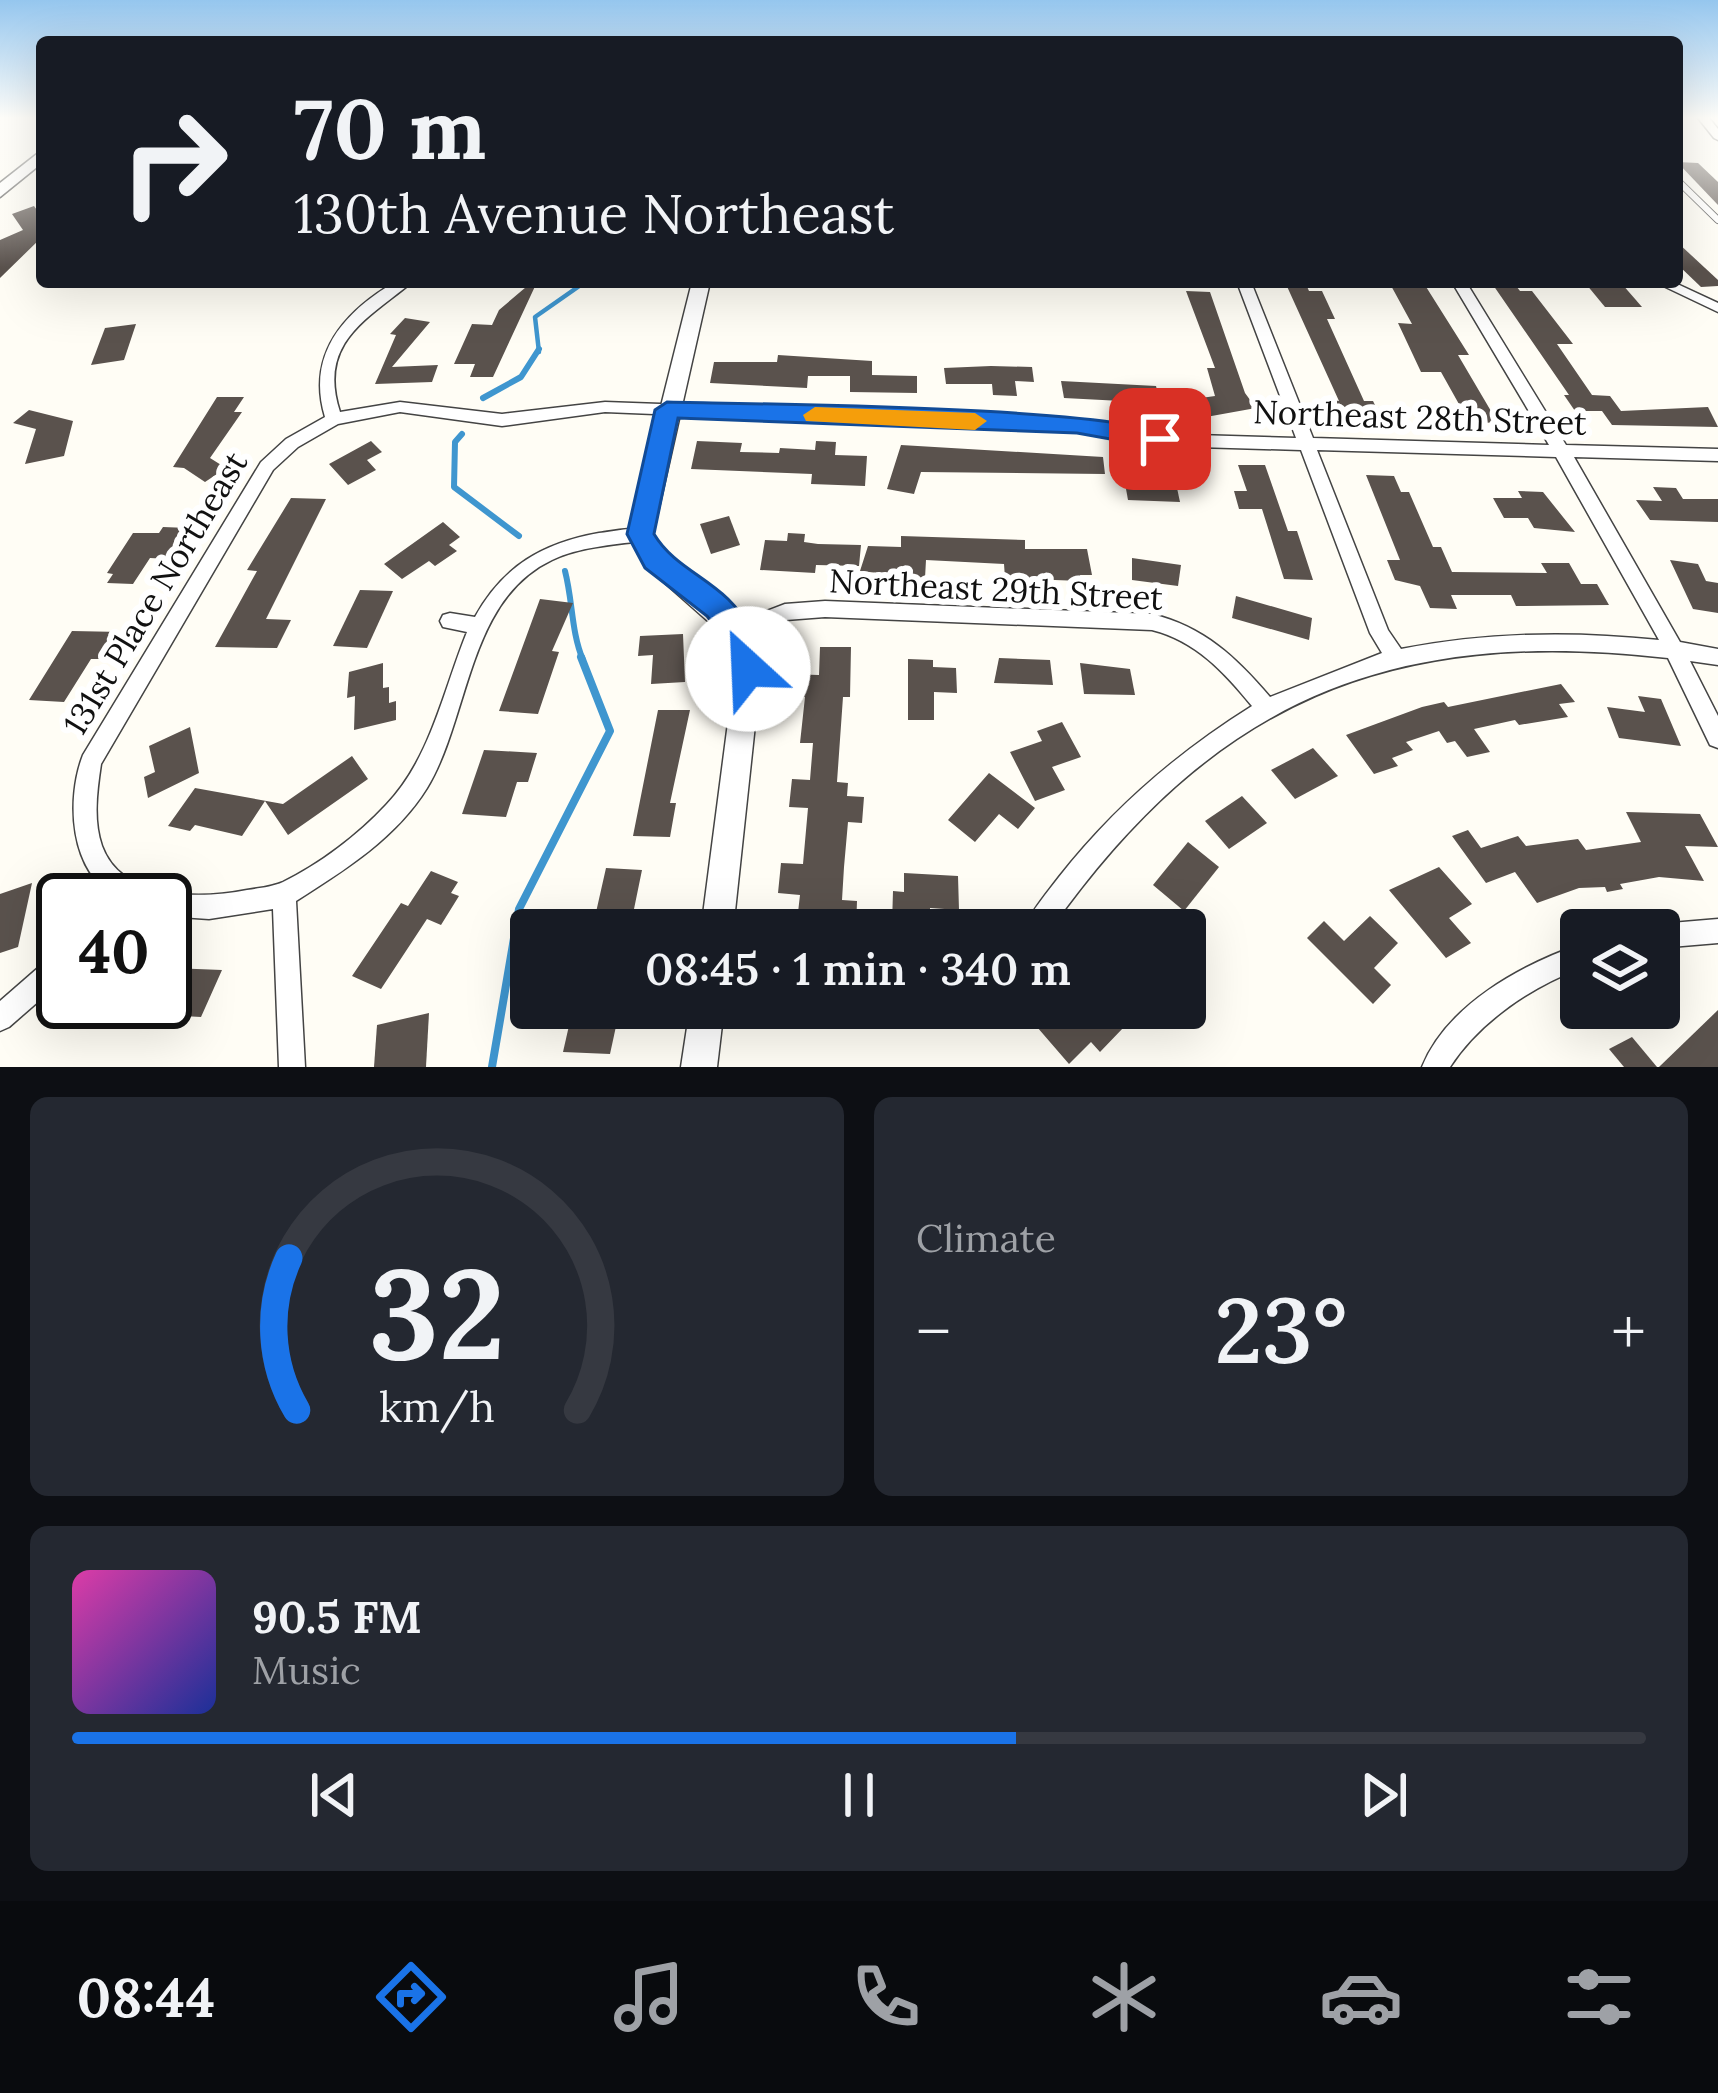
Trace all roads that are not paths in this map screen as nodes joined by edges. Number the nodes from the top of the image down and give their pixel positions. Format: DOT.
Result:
graph roads {
  1 [pos="27,168"];
  2 [pos="1683,186"];
  3 [pos="0,192"];
  4 [pos="1718,220"];
  5 [pos="395,288"];
  6 [pos="699,288"];
  7 [pos="1246,288"];
  8 [pos="1463,288"];
  9 [pos="1673,288"];
  10 [pos="1718,308"];
  11 [pos="667,410"];
  12 [pos="334,419"];
  13 [pos="1305,443"];
  14 [pos="1562,451"];
  15 [pos="1718,455"];
  16 [pos="640,534"];
  17 [pos="450,621"];
  18 [pos="477,625"];
  19 [pos="736,632"];
  20 [pos="1676,650"];
  21 [pos="1718,657"];
  22 [pos="1396,658"];
  23 [pos="1267,708"];
  24 [pos="1718,738"];
  25 [pos="105,873"];
  26 [pos="284,895"];
  27 [pos="192,907"];
  28 [pos="719,909"];
  29 [pos="1050,909"];
  30 [pos="1718,931"];
  31 [pos="1680,934"];
  32 [pos="1560,962"];
  33 [pos="36,987"];
  34 [pos="0,1018"];
  35 [pos="704,1029"];
  36 [pos="292,1067"];
  37 [pos="699,1067"];
  38 [pos="1435,1067"];
  1 -- 3 [label="street"];
  2 -- 4 [label="lane"];
  5 -- 12 [label="street"];
  6 -- 11 [label="street"];
  7 -- 13 [label="street"];
  8 -- 14 [label="street"];
  9 -- 10 [label="street"];
  11 -- 12 [label="street, Northeast 28th Street"];
  11 -- 13 [label="street, Northeast 28th Street"];
  11 -- 16 [label="street"];
  12 -- 25 [label="street, 131st Place Northeast"];
  13 -- 14 [label="street, Northeast 28th Street"];
  13 -- 22 [label="street"];
  14 -- 15 [label="street, Northeast 28th Street"];
  14 -- 20 [label="street"];
  16 -- 18 [label="street"];
  16 -- 19 [label="street"];
  17 -- 18 [label="street"];
  18 -- 26 [label="street"];
  19 -- 23 [label="street, Northeast 29th Street"];
  19 -- 28 [label="street"];
  20 -- 21 [label="street"];
  20 -- 22 [label="street"];
  20 -- 24 [label="street"];
  22 -- 23 [label="street"];
  23 -- 29 [label="street"];
  26 -- 27 [label="street"];
  26 -- 36 [label="street"];
  30 -- 31 [label="street"];
  32 -- 38 [label="street"];
  33 -- 34 [label="street"];
  35 -- 37 [label="street"];
}
